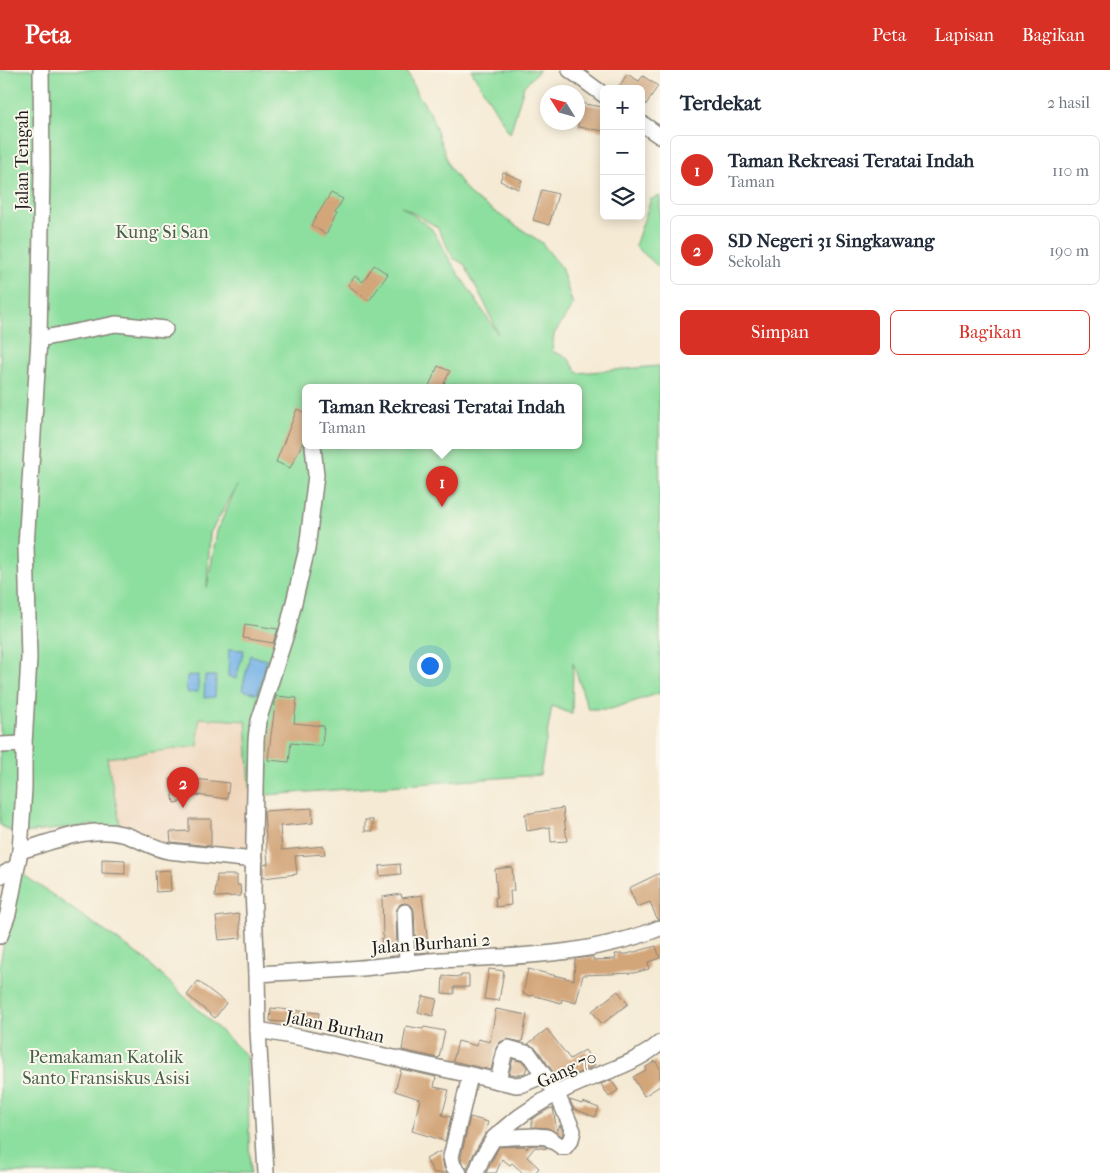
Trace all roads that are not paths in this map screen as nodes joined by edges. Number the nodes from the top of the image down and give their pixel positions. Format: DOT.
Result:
graph roads {
  1 [pos="41,70"];
  2 [pos="570,70"];
  3 [pos="600,93"];
  4 [pos="645,126"];
  5 [pos="660,136"];
  6 [pos="165,329"];
  7 [pos="39,339"];
  8 [pos="314,449"];
  9 [pos="24,744"];
  10 [pos="0,745"];
  11 [pos="20,851"];
  12 [pos="254,860"];
  13 [pos="16,867"];
  14 [pos="0,876"];
  15 [pos="405,912"];
  16 [pos="660,928"];
  17 [pos="0,936"];
  18 [pos="407,964"];
  19 [pos="257,974"];
  20 [pos="258,1030"];
  21 [pos="660,1043"];
  22 [pos="544,1075"];
  23 [pos="470,1076"];
  24 [pos="498,1081"];
  25 [pos="557,1094"];
  26 [pos="494,1138"];
  27 [pos="266,1173"];
  28 [pos="459,1173"];
  29 [pos="476,1173"];
  1 -- 7 [label="street, Jalan Tengah"];
  2 -- 3 [label="street"];
  4 -- 5 [label="street"];
  6 -- 7 [label="street"];
  7 -- 9 [label="street, Jalan Tengah"];
  8 -- 12 [label="street"];
  9 -- 10 [label="street"];
  9 -- 11 [label="street, Jalan Tengah"];
  11 -- 12 [label="street"];
  11 -- 13 [label="street, Jalan Tengah"];
  12 -- 19 [label="street"];
  13 -- 14 [label="street"];
  13 -- 17 [label="street, Jalan Tengah"];
  15 -- 18 [label="street"];
  16 -- 18 [label="street, Jalan Burhani 2"];
  18 -- 19 [label="street, Jalan Burhani 2"];
  19 -- 20 [label="street"];
  20 -- 23 [label="street, Jalan Burhan"];
  20 -- 27 [label="street, Jalan Burhan"];
  21 -- 25 [label="street, Gang 70"];
  22 -- 24 [label="street, Jalan Burhan"];
  22 -- 24 [label="street"];
  22 -- 25 [label="street"];
  23 -- 24 [label="street, Jalan Burhan"];
  23 -- 28 [label="street"];
  25 -- 26 [label="street, Gang 70"];
  25 -- 26 [label="street"];
  26 -- 29 [label="street, Gang 70"];
}
